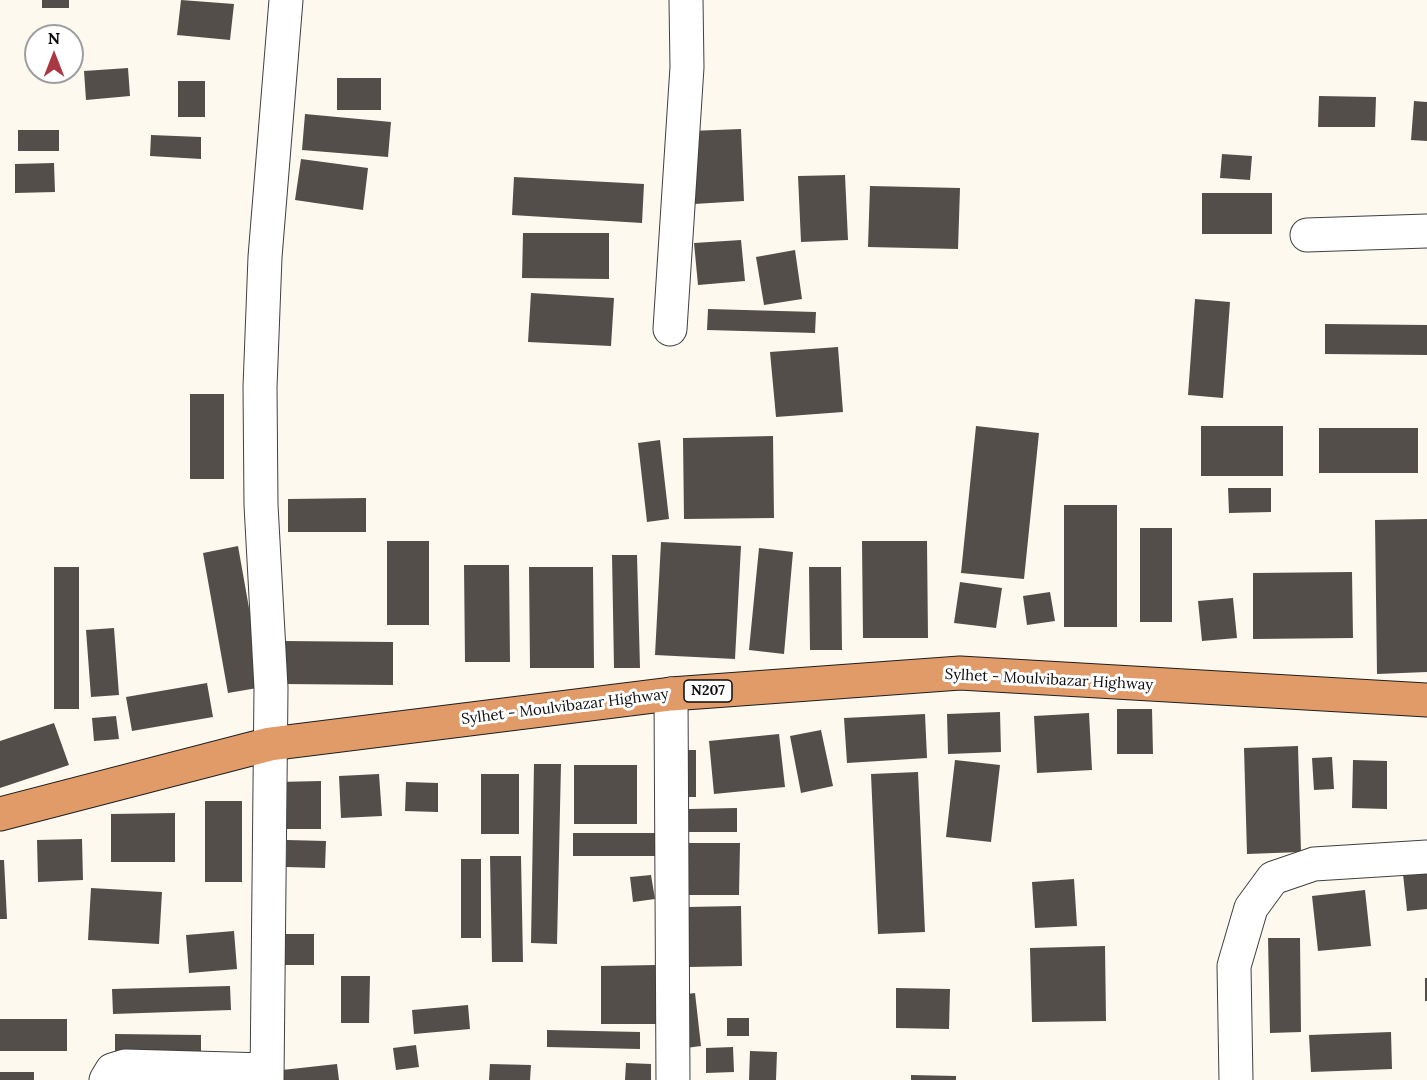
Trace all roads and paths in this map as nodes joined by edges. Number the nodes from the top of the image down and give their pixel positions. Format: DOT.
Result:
graph roads {
  1 [pos="286,0"];
  2 [pos="686,0"];
  3 [pos="1427,231"];
  4 [pos="1307,235"];
  5 [pos="670,329"];
  6 [pos="671,694"];
  7 [pos="1427,700"];
  8 [pos="270,744"];
  9 [pos="0,814"];
  10 [pos="1427,857"];
  11 [pos="267,1075"];
  12 [pos="106,1080"];
  13 [pos="673,1080"];
  14 [pos="1236,1080"];
  1 -- 8 [label="street"];
  2 -- 5 [label="street"];
  3 -- 4 [label="street"];
  6 -- 7 [label="highway, Sylhet - Moulvibazar Highway / N207"];
  6 -- 8 [label="highway, Sylhet - Moulvibazar Highway / N207"];
  6 -- 13 [label="street"];
  8 -- 9 [label="highway, Sylhet - Moulvibazar Highway / N207"];
  8 -- 11 [label="street"];
  10 -- 14 [label="street"];
  11 -- 12 [label="street"];
}
